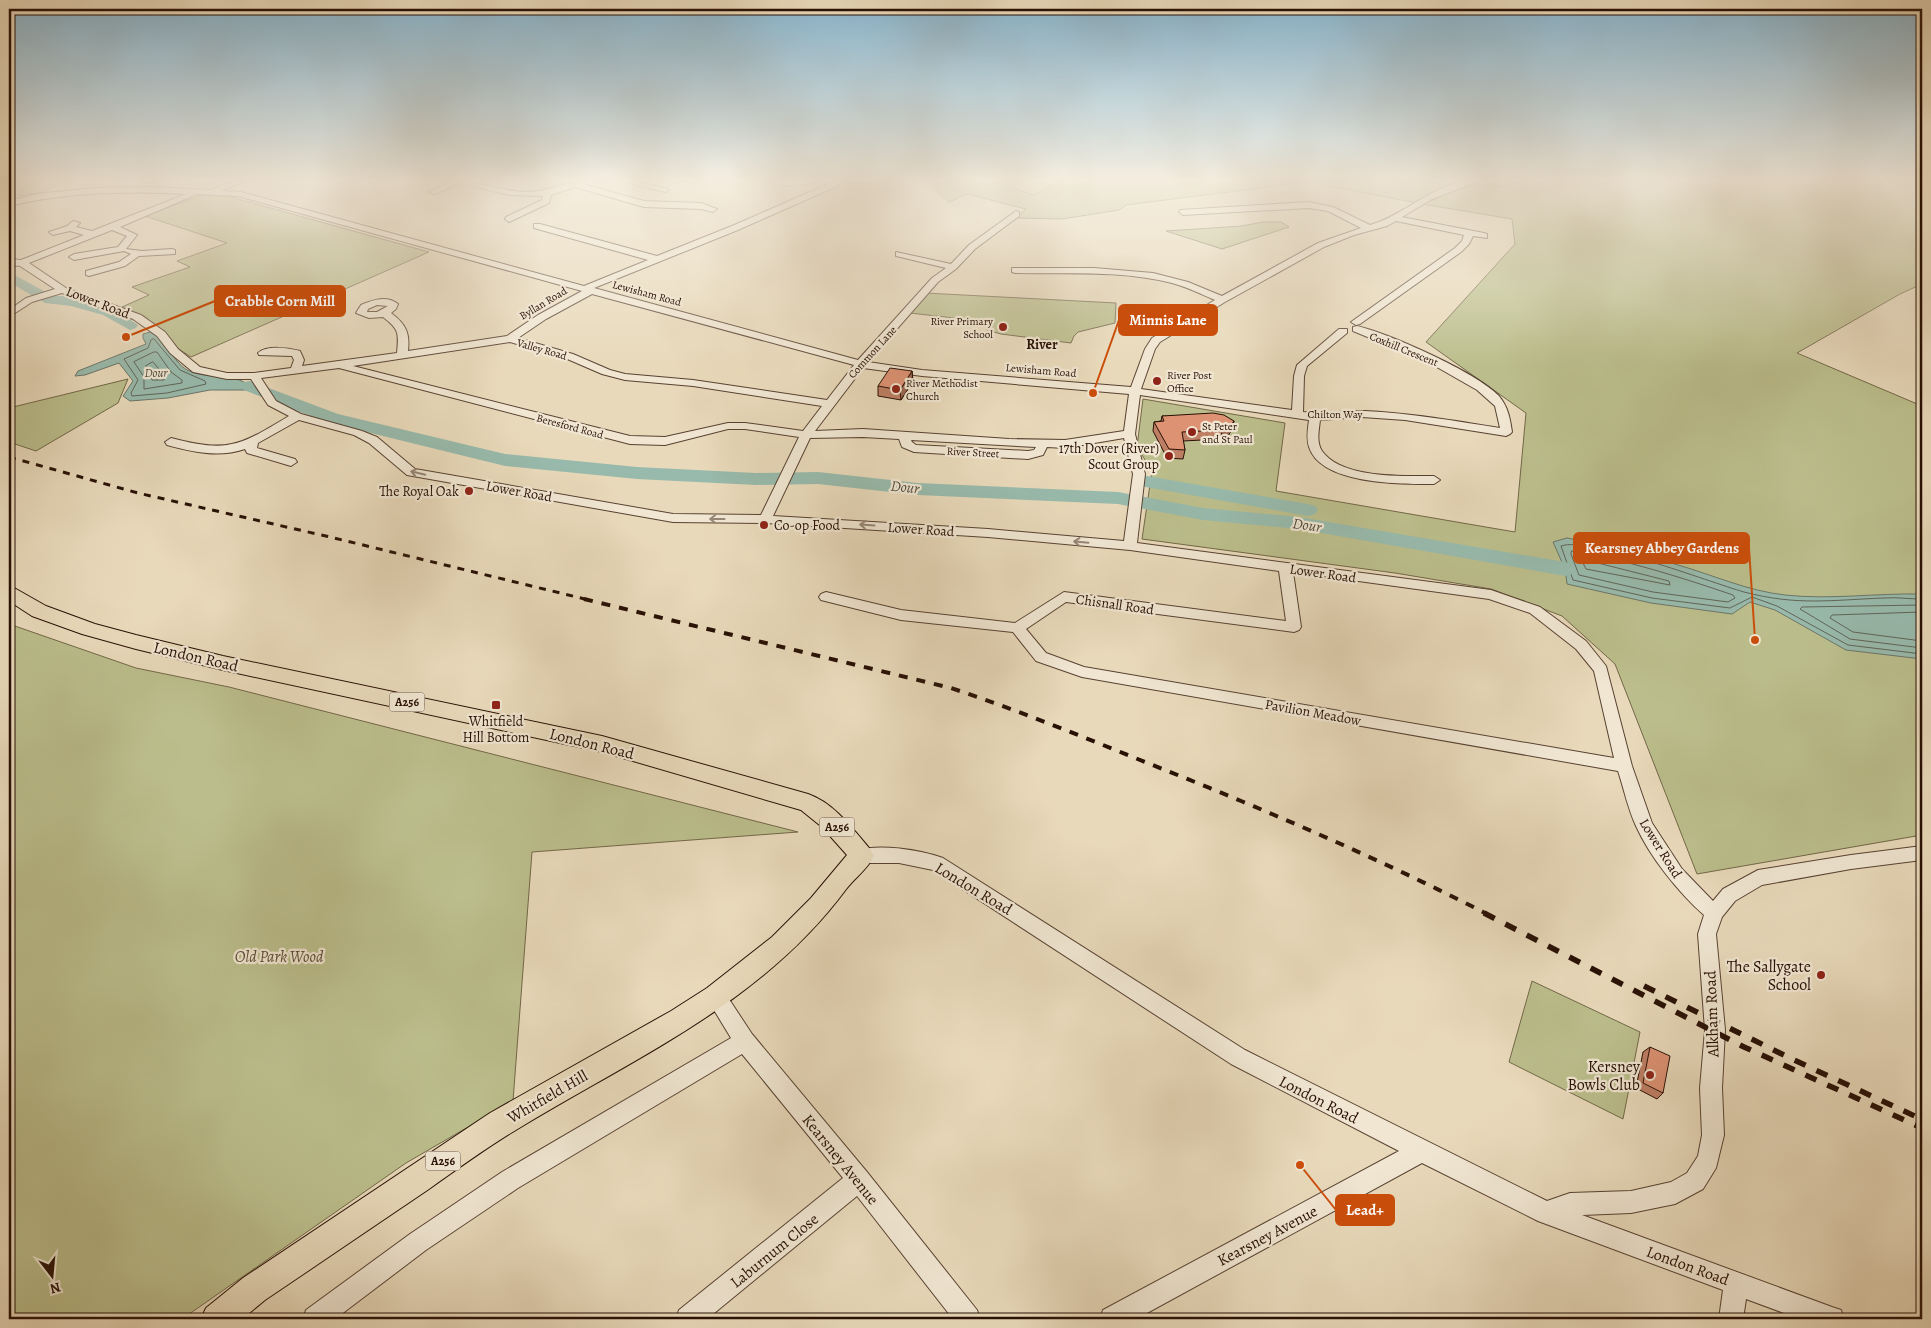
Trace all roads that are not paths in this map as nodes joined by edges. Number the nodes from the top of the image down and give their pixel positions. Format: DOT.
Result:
graph roads {
  1 [pos="74,243"];
  2 [pos="126,243"];
  3 [pos="416,243"];
  4 [pos="598,243"];
  5 [pos="697,243"];
  6 [pos="977,243"];
  7 [pos="1329,243"];
  8 [pos="1465,243"];
  9 [pos="121,249"];
  10 [pos="172,252"];
  11 [pos="137,253"];
  12 [pos="898,254"];
  13 [pos="74,257"];
  14 [pos="656,259"];
  15 [pos="9,262"];
  16 [pos="22,263"];
  17 [pos="953,267"];
  18 [pos="1014,270"];
  19 [pos="89,273"];
  20 [pos="63,290"];
  21 [pos="587,290"];
  22 [pos="1222,300"];
  23 [pos="384,313"];
  24 [pos="9,314"];
  25 [pos="1356,326"];
  26 [pos="510,339"];
  27 [pos="263,353"];
  28 [pos="402,356"];
  29 [pos="861,364"];
  30 [pos="338,365"];
  31 [pos="296,370"];
  32 [pos="256,380"];
  33 [pos="1135,391"];
  34 [pos="829,404"];
  35 [pos="1297,414"];
  36 [pos="297,416"];
  37 [pos="1315,417"];
  38 [pos="1506,432"];
  39 [pos="1129,434"];
  40 [pos="806,435"];
  41 [pos="171,442"];
  42 [pos="252,443"];
  43 [pos="291,462"];
  44 [pos="1434,480"];
  45 [pos="766,519"];
  46 [pos="1130,546"];
  47 [pos="1285,568"];
  48 [pos="9,593"];
  49 [pos="826,597"];
  50 [pos="1017,628"];
  51 [pos="1624,766"];
  52 [pos="1922,853"];
  53 [pos="862,856"];
  54 [pos="1714,913"];
  55 [pos="716,997"];
  56 [pos="745,1041"];
  57 [pos="1422,1151"];
  58 [pos="859,1180"];
  59 [pos="1546,1213"];
  60 [pos="1736,1283"];
  61 [pos="217,1319"];
  62 [pos="315,1319"];
  63 [pos="688,1319"];
  64 [pos="968,1319"];
  65 [pos="1112,1319"];
  66 [pos="1731,1319"];
  67 [pos="1832,1319"];
  1 -- 16 [label="street"];
  2 -- 9 [label="street"];
  3 -- 21 [label="street, Lewisham Road"];
  4 -- 14 [label="street"];
  5 -- 14 [label="street, Byllan Road"];
  6 -- 17 [label="street, Common Lane"];
  7 -- 22 [label="street"];
  8 -- 25 [label="street"];
  9 -- 11 [label="street"];
  9 -- 13 [label="street"];
  10 -- 11 [label="street"];
  11 -- 19 [label="street"];
  12 -- 17 [label="street"];
  14 -- 21 [label="street, Byllan Road"];
  15 -- 16 [label="street, Lower Road"];
  16 -- 20 [label="street, Lower Road"];
  17 -- 29 [label="street, Common Lane"];
  18 -- 22 [label="street"];
  20 -- 24 [label="street"];
  20 -- 32 [label="street, Lower Road"];
  21 -- 26 [label="street, Byllan Road"];
  21 -- 29 [label="street, Lewisham Road"];
  22 -- 33 [label="street"];
  23 -- 28 [label="street"];
  25 -- 35 [label="street"];
  25 -- 38 [label="street, Coxhill Crescent"];
  26 -- 28 [label="street, Valley Road"];
  26 -- 34 [label="street, Valley Road"];
  27 -- 31 [label="street"];
  28 -- 30 [label="street, Valley Road"];
  29 -- 33 [label="street, Lewisham Road"];
  29 -- 34 [label="street, Common Lane"];
  30 -- 31 [label="street, Valley Road"];
  30 -- 40 [label="street, Beresford Road"];
  31 -- 32 [label="street, Valley Road"];
  32 -- 36 [label="street, Lower Road"];
  33 -- 35 [label="street, Chilton Way"];
  33 -- 39 [label="street"];
  34 -- 40 [label="street, Common Lane"];
  35 -- 37 [label="street, Chilton Way"];
  36 -- 42 [label="street"];
  45 -- 36 [label="street, Lower Road, one-way"];
  37 -- 38 [label="street, Chilton Way"];
  37 -- 44 [label="street"];
  39 -- 40 [label="street, River Street"];
  39 -- 46 [label="street"];
  40 -- 45 [label="street, Common Lane"];
  41 -- 42 [label="street"];
  42 -- 43 [label="street"];
  46 -- 45 [label="street, Lower Road, one-way"];
  46 -- 47 [label="street, Lower Road"];
  47 -- 50 [label="street, Chisnall Road"];
  47 -- 51 [label="street, Lower Road"];
  48 -- 53 [label="main road, London Road / A256"];
  49 -- 50 [label="street"];
  50 -- 51 [label="street, Pavilion Meadow"];
  51 -- 54 [label="street, Lower Road"];
  52 -- 54 [label="street, Alkham Road"];
  53 -- 55 [label="main road, Whitfield Hill / A256"];
  53 -- 57 [label="street, London Road"];
  54 -- 59 [label="street, Alkham Road"];
  55 -- 56 [label="street, Kearsney Avenue"];
  55 -- 61 [label="main road, Whitfield Hill / A256"];
  56 -- 58 [label="street, Kearsney Avenue"];
  56 -- 62 [label="street"];
  57 -- 59 [label="street, London Road"];
  57 -- 65 [label="street, Kearsney Avenue"];
  58 -- 63 [label="street, Laburnum Close"];
  58 -- 64 [label="street, Kearsney Avenue"];
  59 -- 60 [label="street, London Road"];
  60 -- 66 [label="street"];
  60 -- 67 [label="street, London Road"];
}
